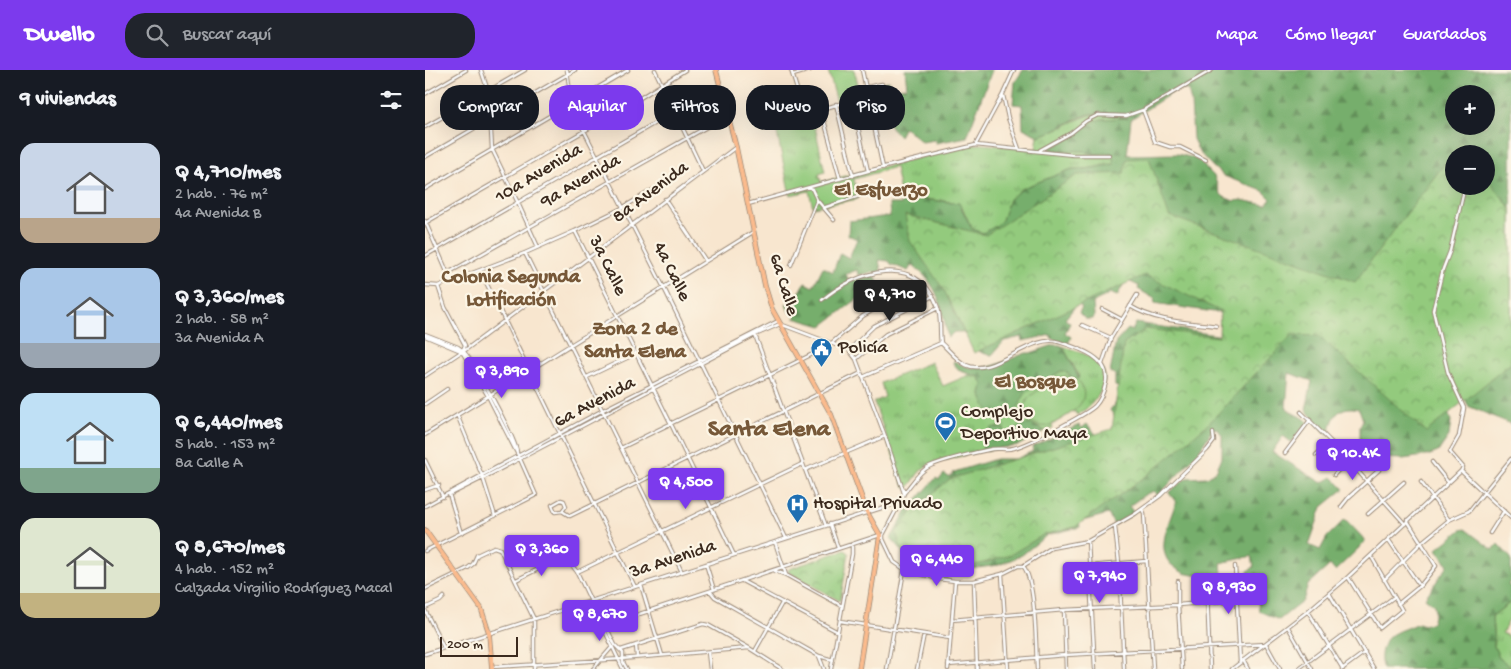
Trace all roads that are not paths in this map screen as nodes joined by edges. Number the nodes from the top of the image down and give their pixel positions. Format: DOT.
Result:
graph roads {
  1 [pos="466,70"];
  2 [pos="481,70"];
  3 [pos="525,70"];
  4 [pos="567,70"];
  5 [pos="575,70"];
  6 [pos="628,70"];
  7 [pos="655,70"];
  8 [pos="685,70"];
  9 [pos="716,70"];
  10 [pos="791,70"];
  11 [pos="810,70"];
  12 [pos="862,70"];
  13 [pos="867,70"];
  14 [pos="1014,70"];
  15 [pos="1212,70"];
  16 [pos="568,74"];
  17 [pos="793,75"];
  18 [pos="662,84"];
  19 [pos="882,84"];
  20 [pos="487,85"];
  21 [pos="498,85"];
  22 [pos="569,85"];
  23 [pos="602,85"];
  24 [pos="719,85"];
  25 [pos="796,85"];
  26 [pos="866,85"];
  27 [pos="877,85"];
  28 [pos="539,91"];
  29 [pos="425,94"];
  30 [pos="1003,94"];
  31 [pos="644,95"];
  32 [pos="839,103"];
  33 [pos="836,104"];
  34 [pos="829,106"];
  35 [pos="1143,110"];
  36 [pos="549,115"];
  37 [pos="440,118"];
  38 [pos="654,123"];
  39 [pos="425,127"];
  40 [pos="471,130"];
  41 [pos="491,130"];
  42 [pos="584,130"];
  43 [pos="683,130"];
  44 [pos="701,130"];
  45 [pos="732,130"];
  46 [pos="826,130"];
  47 [pos="859,130"];
  48 [pos="874,130"];
  49 [pos="687,138"];
  50 [pos="976,145"];
  51 [pos="736,147"];
  52 [pos="492,149"];
  53 [pos="1019,149"];
  54 [pos="1039,150"];
  55 [pos="597,156"];
  56 [pos="1109,156"];
  57 [pos="425,157"];
  58 [pos="1205,160"];
  59 [pos="883,168"];
  60 [pos="703,171"];
  61 [pos="868,171"];
  62 [pos="505,176"];
  63 [pos="853,176"];
  64 [pos="839,179"];
  65 [pos="609,182"];
  66 [pos="668,182"];
  67 [pos="811,187"];
  68 [pos="425,189"];
  69 [pos="862,194"];
  70 [pos="1463,195"];
  71 [pos="665,199"];
  72 [pos="817,200"];
  73 [pos="518,203"];
  74 [pos="749,204"];
  75 [pos="622,208"];
  76 [pos="823,208"];
  77 [pos="834,220"];
  78 [pos="425,222"];
  79 [pos="631,225"];
  80 [pos="529,228"];
  81 [pos="575,231"];
  82 [pos="755,232"];
  83 [pos="537,247"];
  84 [pos="438,248"];
  85 [pos="525,253"];
  86 [pos="425,256"];
  87 [pos="588,258"];
  88 [pos="706,261"];
  89 [pos="791,265"];
  90 [pos="480,270"];
  91 [pos="448,274"];
  92 [pos="451,280"];
  93 [pos="425,285"];
  94 [pos="438,286"];
  95 [pos="664,288"];
  96 [pos="544,291"];
  97 [pos="1137,295"];
  98 [pos="933,296"];
  99 [pos="822,300"];
  100 [pos="889,300"];
  101 [pos="1130,306"];
  102 [pos="938,308"];
  103 [pos="1102,309"];
  104 [pos="617,316"];
  105 [pos="1121,319"];
  106 [pos="505,321"];
  107 [pos="779,322"];
  108 [pos="1083,325"];
  109 [pos="1217,326"];
  110 [pos="755,333"];
  111 [pos="425,335"];
  112 [pos="1111,338"];
  113 [pos="941,343"];
  114 [pos="570,344"];
  115 [pos="831,344"];
  116 [pos="849,350"];
  117 [pos="463,351"];
  118 [pos="635,354"];
  119 [pos="801,359"];
  120 [pos="856,359"];
  121 [pos="699,362"];
  122 [pos="1101,362"];
  123 [pos="529,370"];
  124 [pos="861,373"];
  125 [pos="770,374"];
  126 [pos="425,376"];
  127 [pos="586,377"];
  128 [pos="863,377"];
  129 [pos="652,386"];
  130 [pos="447,390"];
  131 [pos="820,392"];
  132 [pos="489,396"];
  133 [pos="718,400"];
  134 [pos="425,404"];
  135 [pos="783,411"];
  136 [pos="603,412"];
  137 [pos="1301,412"];
  138 [pos="458,416"];
  139 [pos="1310,420"];
  140 [pos="671,424"];
  141 [pos="1213,433"];
  142 [pos="561,435"];
  143 [pos="735,435"];
  144 [pos="425,436"];
  145 [pos="885,436"];
  146 [pos="1331,442"];
  147 [pos="621,448"];
  148 [pos="845,453"];
  149 [pos="1285,453"];
  150 [pos="1316,455"];
  151 [pos="518,456"];
  152 [pos="687,458"];
  153 [pos="425,460"];
  154 [pos="1349,460"];
  155 [pos="1511,460"];
  156 [pos="1432,462"];
  157 [pos="803,464"];
  158 [pos="805,470"];
  159 [pos="1379,470"];
  160 [pos="1461,471"];
  161 [pos="1334,474"];
  162 [pos="483,476"];
  163 [pos="1366,481"];
  164 [pos="639,482"];
  165 [pos="1404,482"];
  166 [pos="1421,482"];
  167 [pos="1448,482"];
  168 [pos="759,484"];
  169 [pos="439,485"];
  170 [pos="425,490"];
  171 [pos="904,493"];
  172 [pos="1484,493"];
  173 [pos="449,494"];
  174 [pos="1432,496"];
  175 [pos="443,497"];
  176 [pos="1384,501"];
  177 [pos="595,502"];
  178 [pos="901,502"];
  179 [pos="425,506"];
  180 [pos="711,507"];
  181 [pos="1341,507"];
  182 [pos="1142,509"];
  183 [pos="562,511"];
  184 [pos="1504,511"];
  185 [pos="867,512"];
  186 [pos="1368,514"];
  187 [pos="495,516"];
  188 [pos="1511,518"];
  189 [pos="1449,520"];
  190 [pos="1406,522"];
  191 [pos="830,524"];
  192 [pos="826,526"];
  193 [pos="1115,527"];
  194 [pos="425,530"];
  195 [pos="662,531"];
  196 [pos="461,533"];
  197 [pos="1490,533"];
  198 [pos="880,535"];
  199 [pos="786,538"];
  200 [pos="1388,539"];
  201 [pos="1088,541"];
  202 [pos="775,542"];
  203 [pos="1423,542"];
  204 [pos="852,544"];
  205 [pos="436,545"];
  206 [pos="838,548"];
  207 [pos="425,551"];
  208 [pos="619,552"];
  209 [pos="734,555"];
  210 [pos="1371,556"];
  211 [pos="1146,561"];
  212 [pos="1404,561"];
  213 [pos="1119,563"];
  214 [pos="706,564"];
  215 [pos="1023,566"];
  216 [pos="1090,566"];
  217 [pos="1235,566"];
  218 [pos="784,567"];
  219 [pos="904,569"];
  220 [pos="774,571"];
  221 [pos="577,572"];
  222 [pos="682,572"];
  223 [pos="456,574"];
  224 [pos="1002,574"];
  225 [pos="786,575"];
  226 [pos="1348,576"];
  227 [pos="516,580"];
  228 [pos="741,580"];
  229 [pos="1178,580"];
  230 [pos="1384,580"];
  231 [pos="955,581"];
  232 [pos="974,581"];
  233 [pos="641,585"];
  234 [pos="635,586"];
  235 [pos="1420,586"];
  236 [pos="425,589"];
  237 [pos="1207,589"];
  238 [pos="714,590"];
  239 [pos="710,591"];
  240 [pos="1329,593"];
  241 [pos="444,596"];
  242 [pos="1393,597"];
  243 [pos="1248,599"];
  244 [pos="1237,600"];
  245 [pos="591,601"];
  246 [pos="1208,602"];
  247 [pos="782,603"];
  248 [pos="1398,604"];
  249 [pos="1178,605"];
  250 [pos="842,606"];
  251 [pos="1149,606"];
  252 [pos="1121,607"];
  253 [pos="594,608"];
  254 [pos="1091,608"];
  255 [pos="425,609"];
  256 [pos="1064,610"];
  257 [pos="649,611"];
  258 [pos="1308,611"];
  259 [pos="1034,613"];
  260 [pos="1371,613"];
  261 [pos="1005,616"];
  262 [pos="976,618"];
  263 [pos="533,619"];
  264 [pos="952,620"];
  265 [pos="840,621"];
  266 [pos="606,625"];
  267 [pos="865,625"];
  268 [pos="769,627"];
  269 [pos="1288,627"];
  270 [pos="1351,629"];
  271 [pos="893,630"];
  272 [pos="838,632"];
  273 [pos="489,634"];
  274 [pos="924,634"];
  275 [pos="657,638"];
  276 [pos="950,638"];
  277 [pos="1266,644"];
  278 [pos="636,645"];
  279 [pos="1239,645"];
  280 [pos="1329,646"];
  281 [pos="612,647"];
  282 [pos="1210,647"];
  283 [pos="444,648"];
  284 [pos="749,648"];
  285 [pos="1181,648"];
  286 [pos="620,649"];
  287 [pos="1153,650"];
  288 [pos="614,651"];
  289 [pos="755,651"];
  290 [pos="708,652"];
  291 [pos="1123,652"];
  292 [pos="1365,652"];
  293 [pos="425,654"];
  294 [pos="1094,654"];
  295 [pos="662,655"];
  296 [pos="1065,655"];
  297 [pos="819,656"];
  298 [pos="637,657"];
  299 [pos="1036,657"];
  300 [pos="623,658"];
  301 [pos="619,659"];
  302 [pos="601,660"];
  303 [pos="833,660"];
  304 [pos="1008,660"];
  305 [pos="1308,661"];
  306 [pos="1242,662"];
  307 [pos="977,663"];
  308 [pos="534,664"];
  309 [pos="948,667"];
  310 [pos="493,668"];
  311 [pos="535,669"];
  312 [pos="593,669"];
  313 [pos="623,669"];
  314 [pos="627,669"];
  315 [pos="709,669"];
  316 [pos="782,669"];
  317 [pos="824,669"];
  318 [pos="831,669"];
  319 [pos="859,669"];
  320 [pos="887,669"];
  321 [pos="917,669"];
  322 [pos="977,669"];
  323 [pos="1008,669"];
  324 [pos="1037,669"];
  325 [pos="1066,669"];
  326 [pos="1095,669"];
  327 [pos="1124,669"];
  328 [pos="1153,669"];
  329 [pos="1182,669"];
  330 [pos="1210,669"];
  331 [pos="1232,669"];
  332 [pos="1248,669"];
  333 [pos="1280,669"];
  334 [pos="1298,669"];
  335 [pos="1312,669"];
  336 [pos="1343,669"];
  337 [pos="1374,669"];
  1 -- 29 [label="street"];
  2 -- 20 [label="street"];
  3 -- 21 [label="street"];
  4 -- 16 [label="street, 4a Calle"];
  5 -- 16 [label="street"];
  6 -- 23 [label="street"];
  7 -- 18 [label="street"];
  8 -- 18 [label="street"];
  9 -- 24 [label="main road, 6a Calle"];
  10 -- 17 [label="street"];
  11 -- 17 [label="street"];
  12 -- 13 [label="street"];
  12 -- 26 [label="street"];
  14 -- 30 [label="street"];
  15 -- 35 [label="street"];
  16 -- 22 [label="street, 4a Calle"];
  16 -- 28 [label="street"];
  17 -- 25 [label="street"];
  18 -- 31 [label="street"];
  19 -- 27 [label="street"];
  30 -- 50 [label="street"];
  30 -- 53 [label="street"];
  32 -- 33 [label="street"];
  33 -- 34 [label="street"];
  33 -- 63 [label="street"];
  35 -- 54 [label="street"];
  35 -- 58 [label="street"];
  36 -- 52 [label="street"];
  37 -- 39 [label="street"];
  38 -- 55 [label="street, 10a Avenida"];
  40 -- 57 [label="street"];
  41 -- 52 [label="street"];
  42 -- 55 [label="street, 4a Calle"];
  42 -- 62 [label="street"];
  43 -- 49 [label="street"];
  44 -- 49 [label="street, 9a Avenida"];
  45 -- 51 [label="main road, 6a Calle"];
  46 -- 64 [label="street"];
  47 -- 61 [label="street"];
  48 -- 59 [label="street"];
  49 -- 60 [label="street"];
  49 -- 65 [label="street, 9a Avenida"];
  50 -- 53 [label="street"];
  50 -- 59 [label="street"];
  51 -- 60 [label="street, 8a Avenida"];
  51 -- 74 [label="main road, 6a Calle"];
  52 -- 62 [label="street"];
  52 -- 68 [label="street"];
  53 -- 54 [label="street"];
  54 -- 56 [label="street"];
  55 -- 65 [label="street, 4a Calle"];
  55 -- 73 [label="street, 10a Avenida"];
  59 -- 61 [label="street"];
  60 -- 71 [label="street, 8a Avenida"];
  61 -- 63 [label="street"];
  62 -- 73 [label="street"];
  62 -- 78 [label="street"];
  63 -- 64 [label="street"];
  64 -- 67 [label="street"];
  65 -- 75 [label="street, 4a Calle"];
  65 -- 80 [label="street, 9a Avenida"];
  66 -- 75 [label="street"];
  67 -- 72 [label="street"];
  67 -- 74 [label="street"];
  69 -- 76 [label="street"];
  70 -- 160 [label="street"];
  71 -- 79 [label="street, 8a Avenida"];
  71 -- 88 [label="street"];
  72 -- 76 [label="street"];
  72 -- 89 [label="street"];
  73 -- 80 [label="street"];
  73 -- 84 [label="street, 10a Avenida"];
  74 -- 82 [label="main road, 6a Calle"];
  75 -- 79 [label="street, 4a Calle"];
  75 -- 81 [label="street"];
  76 -- 77 [label="street"];
  78 -- 84 [label="street"];
  79 -- 87 [label="street, 8a Avenida"];
  79 -- 95 [label="street, 4a Calle"];
  80 -- 83 [label="street"];
  80 -- 91 [label="street, 9a Avenida"];
  81 -- 83 [label="street"];
  81 -- 87 [label="street, 3a Calle"];
  82 -- 88 [label="street"];
  82 -- 107 [label="main road, 6a Calle"];
  83 -- 85 [label="street"];
  84 -- 86 [label="street, 10a Avenida"];
  84 -- 91 [label="street"];
  85 -- 90 [label="street"];
  85 -- 96 [label="street"];
  87 -- 96 [label="street, 8a Avenida"];
  87 -- 104 [label="street, 3a Calle"];
  88 -- 95 [label="street"];
  90 -- 92 [label="street"];
  90 -- 106 [label="street"];
  91 -- 92 [label="street"];
  92 -- 94 [label="street"];
  93 -- 94 [label="street"];
  94 -- 117 [label="street"];
  95 -- 104 [label="street"];
  95 -- 121 [label="street, 4a Calle"];
  96 -- 106 [label="street, 8a Avenida"];
  96 -- 114 [label="street"];
  97 -- 101 [label="street"];
  98 -- 99 [label="street"];
  98 -- 102 [label="street"];
  98 -- 116 [label="street"];
  100 -- 115 [label="street"];
  101 -- 105 [label="street"];
  101 -- 109 [label="street"];
  102 -- 113 [label="street"];
  102 -- 120 [label="street"];
  103 -- 105 [label="street"];
  104 -- 114 [label="street"];
  104 -- 118 [label="street, 3a Calle"];
  105 -- 112 [label="street"];
  106 -- 117 [label="street, 8a Avenida"];
  106 -- 123 [label="street"];
  107 -- 110 [label="street, 6a Avenida"];
  107 -- 115 [label="street"];
  107 -- 119 [label="main road, 6a Calle"];
  108 -- 112 [label="street"];
  110 -- 121 [label="street, 6a Avenida"];
  110 -- 125 [label="street"];
  111 -- 117 [label="street"];
  112 -- 122 [label="street"];
  113 -- 122 [label="street"];
  113 -- 128 [label="street"];
  114 -- 123 [label="street"];
  114 -- 127 [label="street"];
  115 -- 116 [label="street"];
  115 -- 119 [label="street"];
  116 -- 120 [label="street"];
  117 -- 126 [label="street, 8a Avenida"];
  117 -- 132 [label="street"];
  118 -- 127 [label="street"];
  118 -- 129 [label="street, 3a Calle"];
  119 -- 125 [label="street"];
  119 -- 131 [label="main road, 6a Calle"];
  120 -- 124 [label="street"];
  121 -- 129 [label="street, 6a Avenida"];
  121 -- 133 [label="street, 4a Calle"];
  122 -- 171 [label="street"];
  123 -- 132 [label="street"];
  123 -- 142 [label="street"];
  124 -- 128 [label="street"];
  124 -- 131 [label="street"];
  125 -- 133 [label="street"];
  125 -- 135 [label="street"];
  127 -- 136 [label="street"];
  128 -- 145 [label="street"];
  129 -- 136 [label="street, 6a Avenida"];
  129 -- 140 [label="street, 3a Calle"];
  130 -- 134 [label="street"];
  131 -- 135 [label="street"];
  131 -- 148 [label="main road, 6a Calle"];
  132 -- 138 [label="street"];
  132 -- 151 [label="street"];
  133 -- 140 [label="street"];
  133 -- 143 [label="street, 4a Calle"];
  135 -- 143 [label="street"];
  135 -- 157 [label="street"];
  136 -- 142 [label="street, 6a Avenida"];
  136 -- 147 [label="street"];
  137 -- 139 [label="street"];
  138 -- 144 [label="street"];
  138 -- 162 [label="street"];
  139 -- 146 [label="street"];
  139 -- 149 [label="street"];
  140 -- 147 [label="street"];
  140 -- 152 [label="street, 3a Calle"];
  141 -- 182 [label="street"];
  142 -- 151 [label="street, 6a Avenida"];
  142 -- 177 [label="street"];
  143 -- 152 [label="street"];
  143 -- 168 [label="street, 4a Calle"];
  145 -- 148 [label="street"];
  145 -- 171 [label="street"];
  146 -- 150 [label="street"];
  146 -- 154 [label="street"];
  147 -- 164 [label="street"];
  148 -- 158 [label="street"];
  148 -- 185 [label="main road, 6a Calle"];
  151 -- 162 [label="street, 6a Avenida"];
  151 -- 187 [label="street"];
  152 -- 164 [label="street"];
  152 -- 180 [label="street, 3a Calle"];
  153 -- 169 [label="street"];
  154 -- 161 [label="street"];
  154 -- 163 [label="street"];
  155 -- 172 [label="street"];
  156 -- 167 [label="street"];
  157 -- 158 [label="street"];
  157 -- 168 [label="street"];
  158 -- 192 [label="street"];
  159 -- 163 [label="street"];
  160 -- 167 [label="street"];
  160 -- 172 [label="street"];
  162 -- 173 [label="street, 6a Avenida"];
  162 -- 187 [label="street"];
  163 -- 176 [label="street"];
  163 -- 181 [label="street"];
  164 -- 177 [label="street"];
  164 -- 195 [label="street"];
  165 -- 176 [label="street"];
  166 -- 174 [label="street"];
  167 -- 174 [label="street"];
  168 -- 180 [label="street"];
  168 -- 199 [label="street, 4a Calle"];
  169 -- 170 [label="street"];
  169 -- 175 [label="street"];
  171 -- 178 [label="street"];
  172 -- 184 [label="street"];
  172 -- 189 [label="street"];
  173 -- 175 [label="street, 6a Avenida"];
  173 -- 196 [label="street"];
  174 -- 189 [label="street"];
  174 -- 190 [label="street"];
  175 -- 179 [label="street, 6a Avenida"];
  176 -- 186 [label="street"];
  176 -- 190 [label="street"];
  177 -- 183 [label="street"];
  177 -- 208 [label="street"];
  178 -- 185 [label="street, 3a Avenida"];
  178 -- 219 [label="street"];
  180 -- 195 [label="street"];
  180 -- 209 [label="street, 3a Calle"];
  182 -- 193 [label="street"];
  182 -- 211 [label="street"];
  183 -- 183 [label="street"];
  184 -- 188 [label="street"];
  184 -- 197 [label="street"];
  185 -- 191 [label="street, 3a Avenida"];
  185 -- 198 [label="main road, 6a Calle"];
  187 -- 196 [label="street"];
  189 -- 203 [label="street"];
  190 -- 200 [label="street"];
  190 -- 203 [label="street"];
  191 -- 192 [label="street, 3a Avenida"];
  191 -- 206 [label="street"];
  192 -- 199 [label="street, 3a Avenida"];
  193 -- 201 [label="street"];
  193 -- 213 [label="street"];
  194 -- 205 [label="main road"];
  195 -- 208 [label="street"];
  195 -- 222 [label="street"];
  196 -- 205 [label="street"];
  198 -- 204 [label="street"];
  198 -- 267 [label="main road"];
  199 -- 202 [label="street, 3a Avenida"];
  200 -- 210 [label="street"];
  200 -- 212 [label="street"];
  201 -- 215 [label="street"];
  201 -- 216 [label="street"];
  202 -- 209 [label="street, 3a Avenida"];
  202 -- 218 [label="street"];
  203 -- 212 [label="street"];
  203 -- 235 [label="street"];
  204 -- 206 [label="street"];
  204 -- 250 [label="street"];
  205 -- 207 [label="street"];
  205 -- 223 [label="main road"];
  206 -- 218 [label="street"];
  208 -- 221 [label="street"];
  208 -- 234 [label="street"];
  209 -- 214 [label="street, 3a Avenida"];
  210 -- 226 [label="street"];
  210 -- 230 [label="street"];
  211 -- 213 [label="street"];
  211 -- 251 [label="street"];
  212 -- 230 [label="street"];
  212 -- 235 [label="street"];
  213 -- 216 [label="street"];
  213 -- 252 [label="street"];
  214 -- 222 [label="street, 3a Avenida"];
  214 -- 238 [label="street"];
  215 -- 224 [label="street"];
  215 -- 259 [label="street"];
  216 -- 254 [label="street"];
  217 -- 244 [label="street"];
  218 -- 220 [label="street"];
  218 -- 225 [label="street"];
  219 -- 231 [label="street"];
  219 -- 271 [label="street"];
  220 -- 225 [label="street"];
  220 -- 228 [label="street"];
  221 -- 227 [label="street"];
  221 -- 245 [label="street"];
  222 -- 233 [label="street, 3a Avenida"];
  223 -- 227 [label="street"];
  223 -- 236 [label="street"];
  223 -- 273 [label="main road"];
  224 -- 232 [label="street"];
  224 -- 261 [label="street"];
  225 -- 250 [label="street"];
  226 -- 240 [label="street"];
  226 -- 260 [label="street"];
  227 -- 263 [label="street"];
  228 -- 238 [label="street"];
  228 -- 247 [label="street"];
  229 -- 249 [label="street"];
  230 -- 242 [label="street"];
  231 -- 232 [label="street"];
  231 -- 264 [label="street"];
  232 -- 262 [label="street"];
  233 -- 234 [label="street, 3a Avenida"];
  233 -- 257 [label="street"];
  234 -- 245 [label="street, 3a Avenida"];
  235 -- 248 [label="street"];
  237 -- 246 [label="street"];
  238 -- 239 [label="street"];
  239 -- 257 [label="street"];
  239 -- 268 [label="street"];
  240 -- 258 [label="street"];
  240 -- 270 [label="street"];
  241 -- 255 [label="street"];
  242 -- 248 [label="street"];
  242 -- 260 [label="street"];
  243 -- 244 [label="street"];
  244 -- 246 [label="street"];
  244 -- 279 [label="street"];
  245 -- 253 [label="street"];
  245 -- 263 [label="street, 3a Avenida"];
  246 -- 249 [label="street"];
  246 -- 282 [label="street"];
  247 -- 268 [label="street"];
  247 -- 272 [label="street"];
  248 -- 260 [label="street"];
  249 -- 251 [label="street"];
  249 -- 285 [label="street"];
  250 -- 265 [label="street"];
  251 -- 252 [label="street"];
  251 -- 287 [label="street"];
  252 -- 254 [label="street"];
  252 -- 291 [label="street"];
  253 -- 266 [label="street"];
  253 -- 281 [label="street"];
  254 -- 256 [label="street"];
  254 -- 294 [label="street"];
  255 -- 283 [label="street"];
  256 -- 259 [label="street"];
  256 -- 296 [label="street"];
  257 -- 266 [label="street"];
  257 -- 275 [label="street"];
  258 -- 269 [label="street"];
  258 -- 280 [label="street"];
  259 -- 261 [label="street"];
  259 -- 299 [label="street"];
  260 -- 270 [label="street"];
  261 -- 262 [label="street"];
  261 -- 304 [label="street"];
  262 -- 264 [label="street"];
  262 -- 307 [label="street"];
  263 -- 273 [label="street, 3a Avenida"];
  263 -- 308 [label="street"];
  264 -- 276 [label="street"];
  265 -- 267 [label="street"];
  265 -- 272 [label="street"];
  266 -- 286 [label="street"];
  267 -- 271 [label="street"];
  267 -- 319 [label="main road"];
  268 -- 289 [label="street"];
  268 -- 297 [label="street"];
  269 -- 277 [label="street"];
  269 -- 305 [label="street"];
  270 -- 280 [label="street"];
  270 -- 292 [label="street"];
  271 -- 274 [label="street"];
  271 -- 320 [label="street"];
  272 -- 303 [label="street"];
  273 -- 283 [label="street, 3a Avenida"];
  273 -- 310 [label="main road"];
  274 -- 276 [label="street"];
  274 -- 321 [label="street"];
  275 -- 278 [label="street"];
  275 -- 284 [label="street"];
  275 -- 295 [label="street"];
  276 -- 309 [label="street"];
  277 -- 279 [label="street"];
  277 -- 306 [label="street"];
  277 -- 333 [label="street"];
  278 -- 286 [label="street"];
  278 -- 298 [label="street"];
  279 -- 282 [label="street"];
  279 -- 306 [label="street"];
  280 -- 305 [label="street"];
  280 -- 336 [label="street"];
  281 -- 288 [label="street"];
  281 -- 302 [label="street"];
  282 -- 285 [label="street"];
  282 -- 330 [label="street"];
  283 -- 293 [label="street, 3a Avenida"];
  284 -- 289 [label="street"];
  284 -- 290 [label="street"];
  285 -- 287 [label="street"];
  285 -- 329 [label="street"];
  286 -- 288 [label="street"];
  286 -- 300 [label="street"];
  287 -- 291 [label="street"];
  287 -- 328 [label="street"];
  288 -- 301 [label="street"];
  289 -- 316 [label="street"];
  290 -- 295 [label="street"];
  290 -- 315 [label="street"];
  291 -- 294 [label="street"];
  291 -- 327 [label="street"];
  292 -- 336 [label="street"];
  292 -- 337 [label="street"];
  294 -- 296 [label="street"];
  294 -- 326 [label="street"];
  295 -- 298 [label="street"];
  296 -- 299 [label="street"];
  296 -- 325 [label="street"];
  297 -- 303 [label="street"];
  297 -- 317 [label="street"];
  298 -- 300 [label="street"];
  299 -- 304 [label="street"];
  299 -- 324 [label="street"];
  300 -- 301 [label="street"];
  300 -- 314 [label="street"];
  301 -- 302 [label="street"];
  301 -- 313 [label="street"];
  302 -- 308 [label="street"];
  302 -- 312 [label="street"];
  303 -- 318 [label="street"];
  304 -- 307 [label="street"];
  304 -- 323 [label="street"];
  305 -- 334 [label="street"];
  305 -- 335 [label="street"];
  306 -- 331 [label="street"];
  306 -- 332 [label="street"];
  307 -- 309 [label="street"];
  307 -- 322 [label="street"];
  308 -- 310 [label="street"];
  308 -- 311 [label="street"];
}
